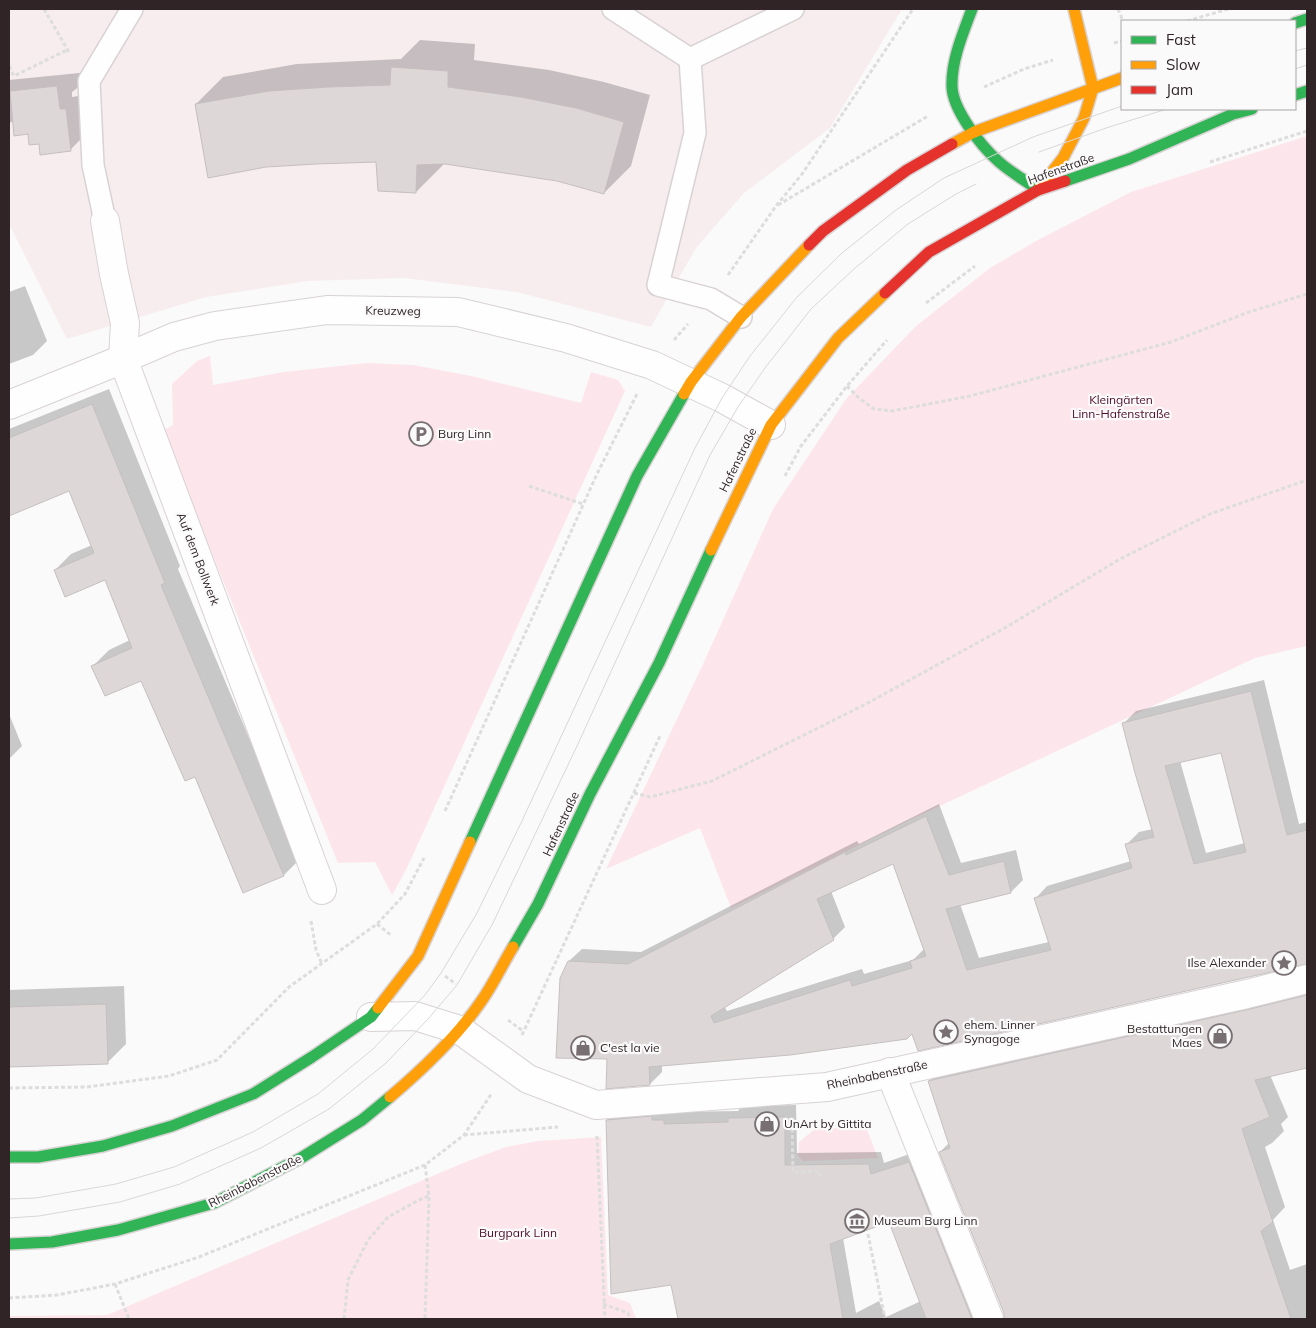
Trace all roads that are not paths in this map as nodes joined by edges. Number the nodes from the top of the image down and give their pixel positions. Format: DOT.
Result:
graph roads {
  1 [pos="132,9"];
  2 [pos="613,9"];
  3 [pos="793,9"];
  4 [pos="972,9"];
  5 [pos="1074,9"];
  6 [pos="690,59"];
  7 [pos="1121,78"];
  8 [pos="1093,88"];
  9 [pos="1248,110"];
  10 [pos="974,132"];
  11 [pos="1038,190"];
  12 [pos="104,221"];
  13 [pos="741,317"];
  14 [pos="123,360"];
  15 [pos="691,382"];
  16 [pos="9,404"];
  17 [pos="771,425"];
  18 [pos="322,890"];
  19 [pos="1307,979"];
  20 [pos="371,1017"];
  21 [pos="460,1030"];
  22 [pos="890,1072"];
  23 [pos="9,1157"];
  24 [pos="9,1244"];
  25 [pos="989,1319"];
  1 -- 12 [label="lane"];
  2 -- 6 [label="lane"];
  3 -- 6 [label="lane"];
  4 -- 10 [label="main road"];
  5 -- 8 [label="main road"];
  6 -- 13 [label="lane"];
  7 -- 8 [label="main road"];
  8 -- 10 [label="main road"];
  8 -- 11 [label="main road"];
  9 -- 11 [label="main road, Hafenstraße"];
  10 -- 11 [label="main road"];
  10 -- 13 [label="main road"];
  11 -- 17 [label="main road, Hafenstraße"];
  12 -- 14 [label="street, Auf dem Bollwerk"];
  13 -- 15 [label="main road"];
  14 -- 15 [label="street, Kreuzweg"];
  14 -- 16 [label="street, Kreuzweg"];
  14 -- 18 [label="street, Auf dem Bollwerk"];
  15 -- 17 [label="street, Kreuzweg"];
  15 -- 20 [label="main road"];
  17 -- 21 [label="main road, Hafenstraße"];
  19 -- 22 [label="street, Rheinbabenstraße"];
  20 -- 21 [label="street, Rheinbabenstraße"];
  20 -- 23 [label="main road"];
  21 -- 22 [label="street, Rheinbabenstraße"];
  21 -- 24 [label="main road, Rheinbabenstraße"];
  22 -- 25 [label="street"];
}
